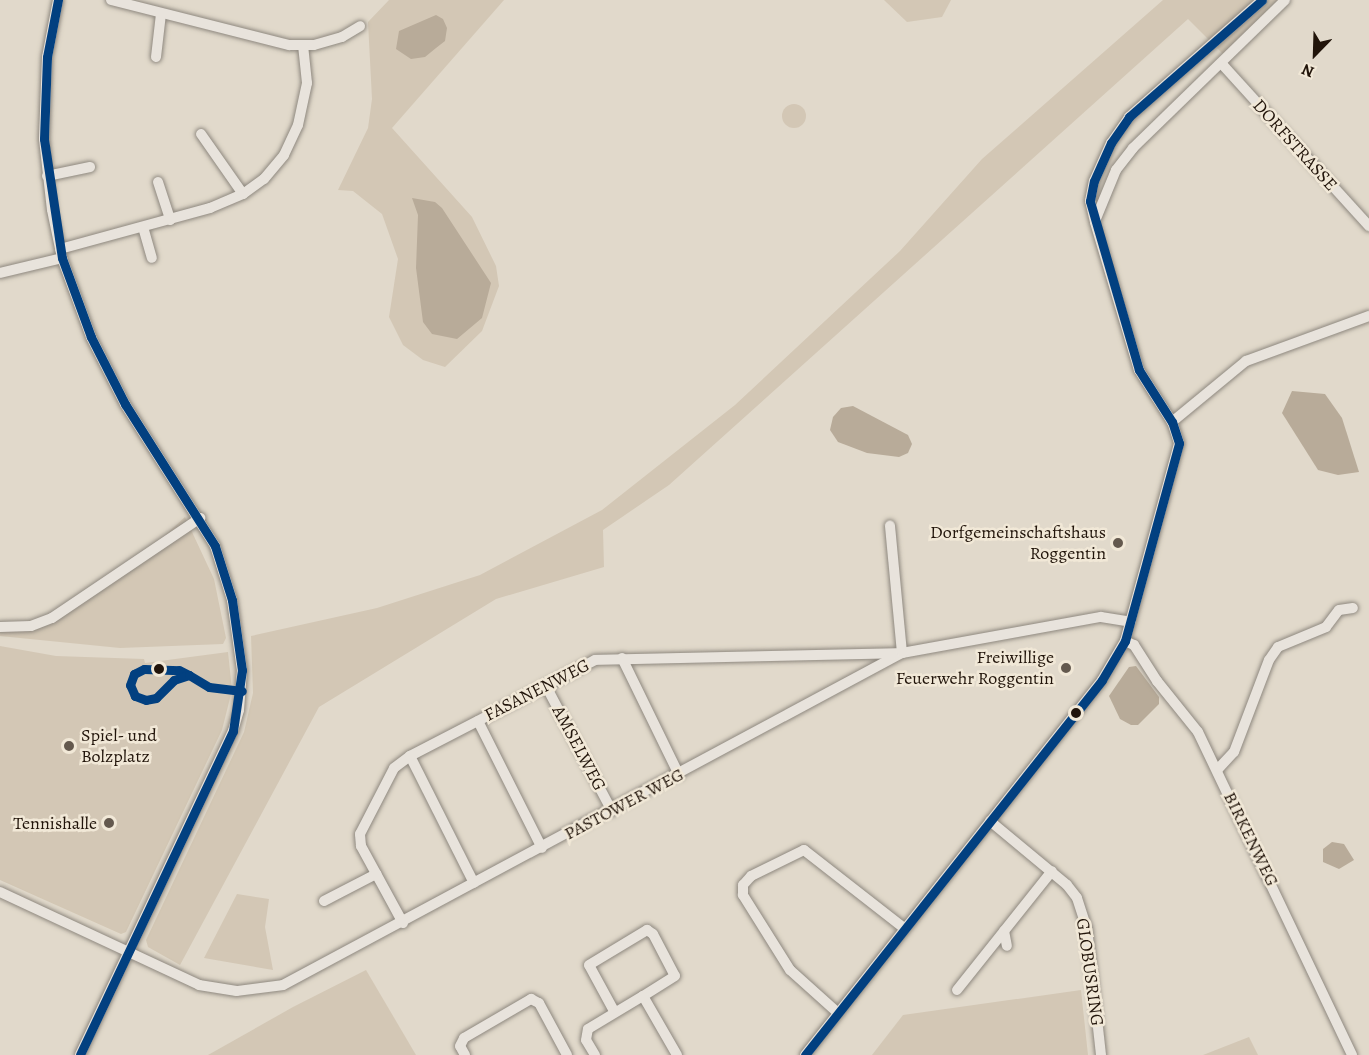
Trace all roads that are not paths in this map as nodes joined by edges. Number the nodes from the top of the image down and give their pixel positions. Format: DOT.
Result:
graph roads {
  1 [pos="57,0"];
  2 [pos="111,0"];
  3 [pos="1262,0"];
  4 [pos="1285,0"];
  5 [pos="161,14"];
  6 [pos="360,26"];
  7 [pos="303,46"];
  8 [pos="156,57"];
  9 [pos="1222,64"];
  10 [pos="201,134"];
  11 [pos="90,167"];
  12 [pos="47,176"];
  13 [pos="158,182"];
  14 [pos="243,194"];
  15 [pos="170,220"];
  16 [pos="1095,222"];
  17 [pos="1369,226"];
  18 [pos="143,227"];
  19 [pos="61,253"];
  20 [pos="152,258"];
  21 [pos="0,273"];
  22 [pos="1369,316"];
  23 [pos="1172,422"];
  24 [pos="200,518"];
  25 [pos="890,526"];
  26 [pos="1353,608"];
  27 [pos="1131,622"];
  28 [pos="0,627"];
  29 [pos="1125,641"];
  30 [pos="903,653"];
  31 [pos="622,658"];
  32 [pos="546,686"];
  33 [pos="478,721"];
  34 [pos="410,756"];
  35 [pos="1218,770"];
  36 [pos="679,775"];
  37 [pos="612,811"];
  38 [pos="990,822"];
  39 [pos="542,848"];
  40 [pos="1052,872"];
  41 [pos="376,874"];
  42 [pos="474,883"];
  43 [pos="0,892"];
  44 [pos="324,901"];
  45 [pos="403,923"];
  46 [pos="905,929"];
  47 [pos="1004,931"];
  48 [pos="1007,946"];
  49 [pos="128,952"];
  50 [pos="957,990"];
  51 [pos="643,996"];
  52 [pos="614,1011"];
  53 [pos="838,1013"];
  54 [pos="80,1055"];
  55 [pos="465,1055"];
  56 [pos="567,1055"];
  57 [pos="595,1055"];
  58 [pos="677,1055"];
  59 [pos="805,1055"];
  60 [pos="1101,1055"];
  61 [pos="1352,1055"];
  1 -- 12 [label="street"];
  2 -- 5 [label="street"];
  3 -- 16 [label="street"];
  4 -- 9 [label="street"];
  5 -- 7 [label="street"];
  5 -- 8 [label="street"];
  6 -- 7 [label="street"];
  7 -- 14 [label="street"];
  9 -- 16 [label="street"];
  9 -- 17 [label="street, DORFSTRASSE"];
  10 -- 14 [label="street"];
  11 -- 12 [label="street"];
  12 -- 19 [label="street"];
  13 -- 15 [label="street"];
  14 -- 15 [label="street"];
  15 -- 18 [label="street"];
  16 -- 23 [label="street"];
  18 -- 19 [label="street"];
  18 -- 20 [label="street"];
  19 -- 21 [label="street"];
  19 -- 24 [label="street"];
  22 -- 23 [label="street"];
  23 -- 27 [label="street"];
  24 -- 28 [label="street"];
  24 -- 49 [label="street"];
  25 -- 30 [label="street"];
  26 -- 35 [label="street"];
  27 -- 29 [label="street"];
  27 -- 30 [label="street, PASTOWER WEG"];
  29 -- 35 [label="street, BIRKENWEG"];
  29 -- 38 [label="street"];
  30 -- 31 [label="street, FASANENWEG"];
  30 -- 36 [label="street, PASTOWER WEG"];
  31 -- 32 [label="street, FASANENWEG"];
  31 -- 36 [label="street"];
  32 -- 33 [label="street, FASANENWEG"];
  32 -- 37 [label="street, AMSELWEG"];
  33 -- 34 [label="street, FASANENWEG"];
  33 -- 39 [label="street"];
  34 -- 41 [label="street, FASANENWEG"];
  34 -- 42 [label="street"];
  35 -- 61 [label="street, BIRKENWEG"];
  36 -- 37 [label="street, PASTOWER WEG"];
  37 -- 39 [label="street, PASTOWER WEG"];
  38 -- 40 [label="street, GLOBUSRING"];
  38 -- 46 [label="street"];
  39 -- 42 [label="street, PASTOWER WEG"];
  40 -- 47 [label="street"];
  40 -- 60 [label="street, GLOBUSRING"];
  41 -- 44 [label="street"];
  41 -- 45 [label="street, FASANENWEG"];
  42 -- 45 [label="street, PASTOWER WEG"];
  43 -- 49 [label="street, PASTOWER WEG"];
  45 -- 49 [label="street, PASTOWER WEG"];
  46 -- 53 [label="street"];
  46 -- 53 [label="street"];
  47 -- 48 [label="street"];
  47 -- 50 [label="street"];
  49 -- 54 [label="street"];
  51 -- 52 [label="street"];
  51 -- 52 [label="street"];
  51 -- 58 [label="street"];
  52 -- 57 [label="street"];
  53 -- 59 [label="street"];
  55 -- 56 [label="street"];
}
